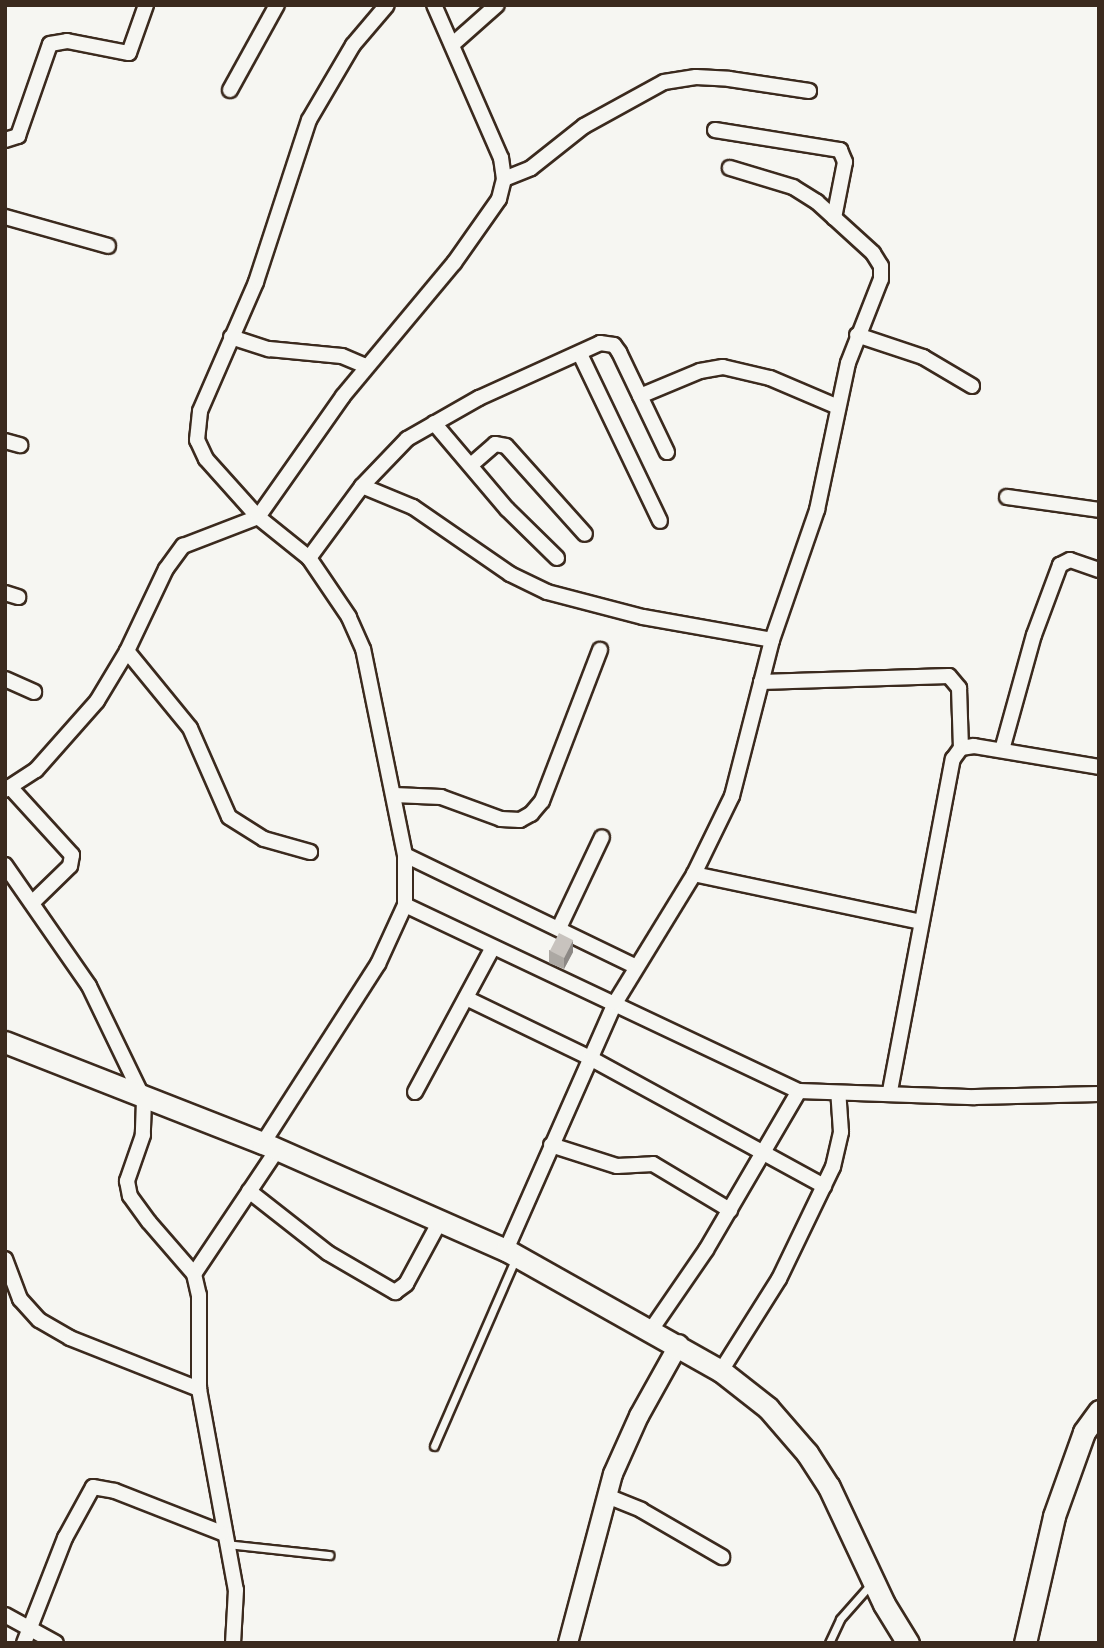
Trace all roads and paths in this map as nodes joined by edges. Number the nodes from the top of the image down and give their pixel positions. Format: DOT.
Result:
graph roads {
  1 [pos="146,5"];
  2 [pos="278,5"];
  3 [pos="387,5"];
  4 [pos="434,5"];
  5 [pos="496,5"];
  6 [pos="454,43"];
  7 [pos="230,90"];
  8 [pos="808,91"];
  9 [pos="715,130"];
  10 [pos="5,140"];
  11 [pos="730,168"];
  12 [pos="504,180"];
  13 [pos="5,217"];
  14 [pos="834,218"];
  15 [pos="108,246"];
  16 [pos="857,335"];
  17 [pos="231,337"];
  18 [pos="580,354"];
  19 [pos="366,366"];
  20 [pos="972,386"];
  21 [pos="640,396"];
  22 [pos="838,407"];
  23 [pos="434,423"];
  24 [pos="667,452"];
  25 [pos="471,465"];
  26 [pos="362,486"];
  27 [pos="1007,497"];
  28 [pos="1099,510"];
  29 [pos="258,517"];
  30 [pos="660,521"];
  31 [pos="585,534"];
  32 [pos="309,558"];
  33 [pos="557,558"];
  34 [pos="1099,570"];
  35 [pos="772,640"];
  36 [pos="600,650"];
  37 [pos="127,651"];
  38 [pos="5,679"];
  39 [pos="761,682"];
  40 [pos="34,692"];
  41 [pos="961,748"];
  42 [pos="1002,750"];
  43 [pos="1099,767"];
  44 [pos="8,789"];
  45 [pos="394,795"];
  46 [pos="602,837"];
  47 [pos="310,852"];
  48 [pos="405,855"];
  49 [pos="5,865"];
  50 [pos="694,874"];
  51 [pos="34,901"];
  52 [pos="405,905"];
  53 [pos="921,922"];
  54 [pos="560,926"];
  55 [pos="492,949"];
  56 [pos="635,966"];
  57 [pos="466,998"];
  58 [pos="615,1003"];
  59 [pos="5,1042"];
  60 [pos="590,1058"];
  61 [pos="799,1091"];
  62 [pos="890,1091"];
  63 [pos="415,1092"];
  64 [pos="838,1093"];
  65 [pos="1099,1094"];
  66 [pos="144,1100"];
  67 [pos="551,1145"];
  68 [pos="270,1147"];
  69 [pos="764,1152"];
  70 [pos="824,1186"];
  71 [pos="249,1191"];
  72 [pos="730,1210"];
  73 [pos="440,1221"];
  74 [pos="511,1253"];
  75 [pos="5,1259"];
  76 [pos="194,1274"];
  77 [pos="651,1330"];
  78 [pos="680,1344"];
  79 [pos="722,1371"];
  80 [pos="199,1389"];
  81 [pos="1099,1411"];
  82 [pos="434,1446"];
  83 [pos="607,1496"];
  84 [pos="224,1539"];
  85 [pos="329,1555"];
  86 [pos="722,1557"];
  87 [pos="874,1581"];
  88 [pos="5,1615"];
  89 [pos="31,1628"];
  90 [pos="24,1643"];
  91 [pos="56,1643"];
  92 [pos="233,1643"];
  93 [pos="568,1643"];
  94 [pos="829,1643"];
  95 [pos="908,1643"];
  96 [pos="1025,1643"];
  1 -- 10 [label="street"];
  2 -- 7 [label="street"];
  3 -- 17 [label="street"];
  4 -- 6 [label="street"];
  5 -- 6 [label="street"];
  6 -- 12 [label="street"];
  8 -- 12 [label="street"];
  9 -- 14 [label="street"];
  11 -- 14 [label="street"];
  12 -- 19 [label="street"];
  13 -- 15 [label="street"];
  14 -- 16 [label="street"];
  16 -- 20 [label="street"];
  16 -- 22 [label="street"];
  17 -- 19 [label="street"];
  17 -- 29 [label="street"];
  18 -- 21 [label="street"];
  18 -- 23 [label="street"];
  18 -- 30 [label="street"];
  19 -- 29 [label="street"];
  21 -- 22 [label="street"];
  21 -- 24 [label="street"];
  22 -- 35 [label="street"];
  23 -- 25 [label="street"];
  23 -- 26 [label="street"];
  25 -- 31 [label="street"];
  25 -- 33 [label="street"];
  26 -- 32 [label="street"];
  26 -- 35 [label="street"];
  27 -- 28 [label="street"];
  29 -- 32 [label="street"];
  29 -- 37 [label="street"];
  32 -- 45 [label="street"];
  34 -- 42 [label="street"];
  35 -- 39 [label="street"];
  36 -- 45 [label="street"];
  37 -- 44 [label="street"];
  37 -- 47 [label="street"];
  38 -- 40 [label="street"];
  39 -- 41 [label="street"];
  39 -- 50 [label="street"];
  41 -- 42 [label="street"];
  41 -- 53 [label="street"];
  42 -- 43 [label="street"];
  44 -- 51 [label="street"];
  45 -- 48 [label="street"];
  46 -- 54 [label="street"];
  48 -- 52 [label="street"];
  48 -- 54 [label="street"];
  49 -- 51 [label="street"];
  50 -- 53 [label="street"];
  50 -- 56 [label="street"];
  51 -- 66 [label="street"];
  52 -- 55 [label="street"];
  52 -- 68 [label="street"];
  53 -- 62 [label="street"];
  54 -- 56 [label="street"];
  55 -- 57 [label="street"];
  55 -- 58 [label="street"];
  56 -- 58 [label="street"];
  57 -- 60 [label="street"];
  57 -- 63 [label="street"];
  58 -- 60 [label="street"];
  58 -- 61 [label="street"];
  59 -- 66 [label="main road"];
  60 -- 67 [label="street"];
  60 -- 69 [label="street"];
  61 -- 64 [label="street"];
  61 -- 69 [label="street"];
  62 -- 64 [label="street"];
  62 -- 65 [label="street"];
  64 -- 70 [label="street"];
  66 -- 68 [label="main road"];
  66 -- 76 [label="street"];
  67 -- 72 [label="street"];
  67 -- 74 [label="street"];
  68 -- 71 [label="street"];
  68 -- 73 [label="main road"];
  69 -- 70 [label="street"];
  69 -- 72 [label="street"];
  70 -- 79 [label="street"];
  71 -- 73 [label="street"];
  71 -- 76 [label="street"];
  72 -- 77 [label="street"];
  73 -- 74 [label="main road"];
  74 -- 77 [label="main road"];
  74 -- 82 [label="lane"];
  75 -- 80 [label="street"];
  76 -- 80 [label="street"];
  77 -- 78 [label="main road"];
  78 -- 79 [label="main road"];
  78 -- 83 [label="street"];
  79 -- 87 [label="main road"];
  80 -- 84 [label="street"];
  81 -- 96 [label="main road"];
  83 -- 86 [label="street"];
  83 -- 93 [label="street"];
  84 -- 85 [label="lane"];
  84 -- 89 [label="street"];
  84 -- 92 [label="street"];
  87 -- 94 [label="lane"];
  87 -- 95 [label="main road"];
  88 -- 89 [label="street"];
  89 -- 90 [label="street"];
  89 -- 91 [label="street"];
}
